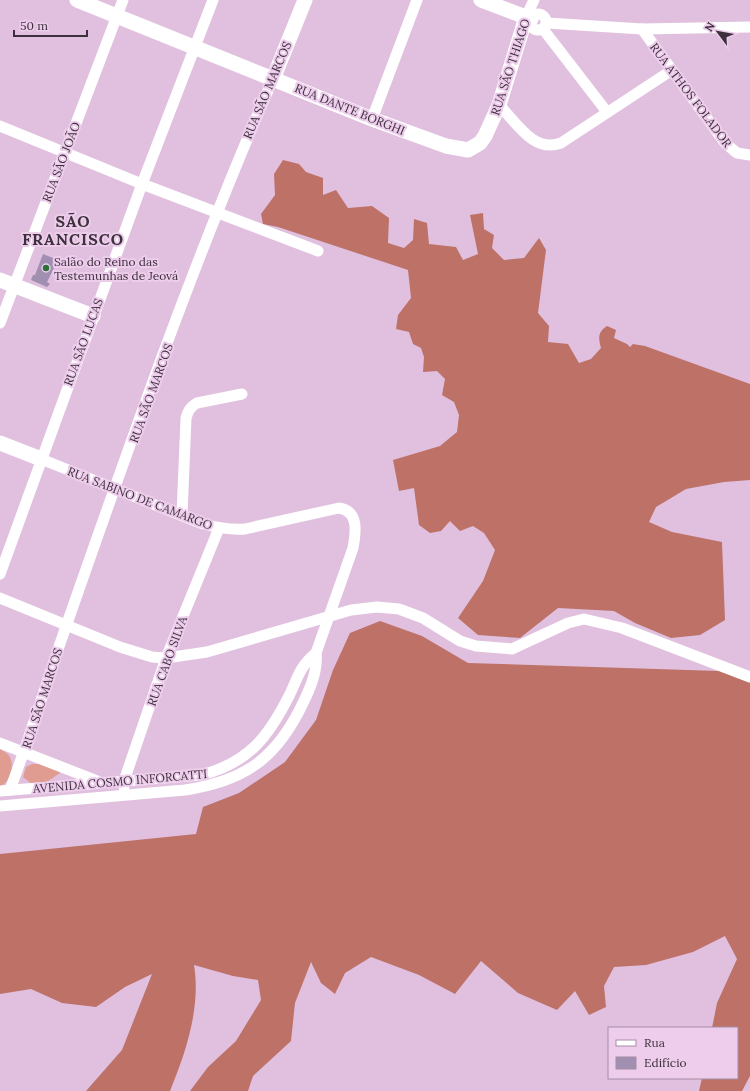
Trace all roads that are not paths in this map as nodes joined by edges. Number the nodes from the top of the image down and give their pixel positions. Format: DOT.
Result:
graph roads {
  1 [pos="77,0"];
  2 [pos="123,0"];
  3 [pos="213,0"];
  4 [pos="305,0"];
  5 [pos="417,0"];
  6 [pos="481,0"];
  7 [pos="534,0"];
  8 [pos="117,16"];
  9 [pos="529,18"];
  10 [pos="545,26"];
  11 [pos="747,27"];
  12 [pos="642,29"];
  13 [pos="750,37"];
  14 [pos="194,46"];
  15 [pos="672,70"];
  16 [pos="273,78"];
  17 [pos="499,106"];
  18 [pos="607,112"];
  19 [pos="372,119"];
  20 [pos="0,126"];
  21 [pos="468,150"];
  22 [pos="64,152"];
  23 [pos="747,155"];
  24 [pos="142,184"];
  25 [pos="217,213"];
  26 [pos="318,251"];
  27 [pos="0,280"];
  28 [pos="14,285"];
  29 [pos="93,316"];
  30 [pos="0,323"];
  31 [pos="242,394"];
  32 [pos="0,443"];
  33 [pos="41,459"];
  34 [pos="116,489"];
  35 [pos="182,515"];
  36 [pos="219,528"];
  37 [pos="0,574"];
  38 [pos="0,598"];
  39 [pos="327,617"];
  40 [pos="67,626"];
  41 [pos="316,653"];
  42 [pos="166,658"];
  43 [pos="750,677"];
  44 [pos="0,743"];
  45 [pos="24,752"];
  46 [pos="124,781"];
  47 [pos="104,783"];
  48 [pos="5,791"];
  49 [pos="123,795"];
  50 [pos="0,806"];
  1 -- 8 [label="street, RUA DANTE BORGHI"];
  2 -- 8 [label="street, RUA SÃO JOÃO"];
  3 -- 14 [label="street, RUA SÃO LUCAS"];
  4 -- 16 [label="street, RUA SÃO MARCOS"];
  5 -- 19 [label="street"];
  6 -- 9 [label="street"];
  7 -- 9 [label="street, RUA SÃO THIAGO"];
  8 -- 14 [label="street, RUA DANTE BORGHI"];
  8 -- 22 [label="street, RUA SÃO JOÃO"];
  9 -- 10 [label="street"];
  9 -- 17 [label="street, RUA SÃO THIAGO"];
  10 -- 12 [label="street"];
  10 -- 18 [label="street"];
  11 -- 12 [label="street"];
  11 -- 13 [label="street"];
  12 -- 15 [label="street, RUA ATHOS FOLADOR"];
  14 -- 16 [label="street, RUA DANTE BORGHI"];
  14 -- 24 [label="street, RUA SÃO LUCAS"];
  15 -- 18 [label="street"];
  15 -- 23 [label="street, RUA ATHOS FOLADOR"];
  16 -- 19 [label="street, RUA DANTE BORGHI"];
  16 -- 25 [label="street, RUA SÃO MARCOS"];
  17 -- 18 [label="street"];
  17 -- 21 [label="street, RUA SÃO THIAGO"];
  19 -- 21 [label="street, RUA DANTE BORGHI"];
  20 -- 22 [label="street"];
  22 -- 24 [label="street"];
  22 -- 28 [label="street, RUA SÃO JOÃO"];
  24 -- 25 [label="street"];
  24 -- 29 [label="street, RUA SÃO LUCAS"];
  25 -- 26 [label="street"];
  25 -- 34 [label="street, RUA SÃO MARCOS"];
  27 -- 28 [label="street"];
  28 -- 29 [label="street"];
  28 -- 30 [label="street, RUA SÃO JOÃO"];
  29 -- 33 [label="street, RUA SÃO LUCAS"];
  31 -- 35 [label="street"];
  32 -- 33 [label="street, RUA SABINO DE CAMARGO"];
  33 -- 34 [label="street, RUA SABINO DE CAMARGO"];
  33 -- 37 [label="street, RUA SÃO LUCAS"];
  34 -- 35 [label="street, RUA SABINO DE CAMARGO"];
  34 -- 40 [label="street, RUA SÃO MARCOS"];
  35 -- 36 [label="street, RUA SABINO DE CAMARGO"];
  36 -- 39 [label="street, RUA SABINO DE CAMARGO"];
  36 -- 42 [label="street, RUA CABO SILVA"];
  38 -- 40 [label="street"];
  39 -- 41 [label="street"];
  39 -- 42 [label="street"];
  39 -- 43 [label="street"];
  40 -- 42 [label="street"];
  40 -- 45 [label="street, RUA SÃO MARCOS"];
  41 -- 46 [label="street, AVENIDA COSMO INFORCATTI"];
  41 -- 49 [label="street, AVENIDA COSMO INFORCATTI"];
  42 -- 46 [label="street, RUA CABO SILVA"];
  44 -- 45 [label="street"];
  45 -- 47 [label="street"];
  45 -- 48 [label="street, RUA SÃO MARCOS"];
  46 -- 47 [label="street, AVENIDA COSMO INFORCATTI"];
  46 -- 49 [label="street, RUA CABO SILVA"];
  47 -- 48 [label="street, AVENIDA COSMO INFORCATTI"];
  49 -- 50 [label="street, AVENIDA COSMO INFORCATTI"];
}
